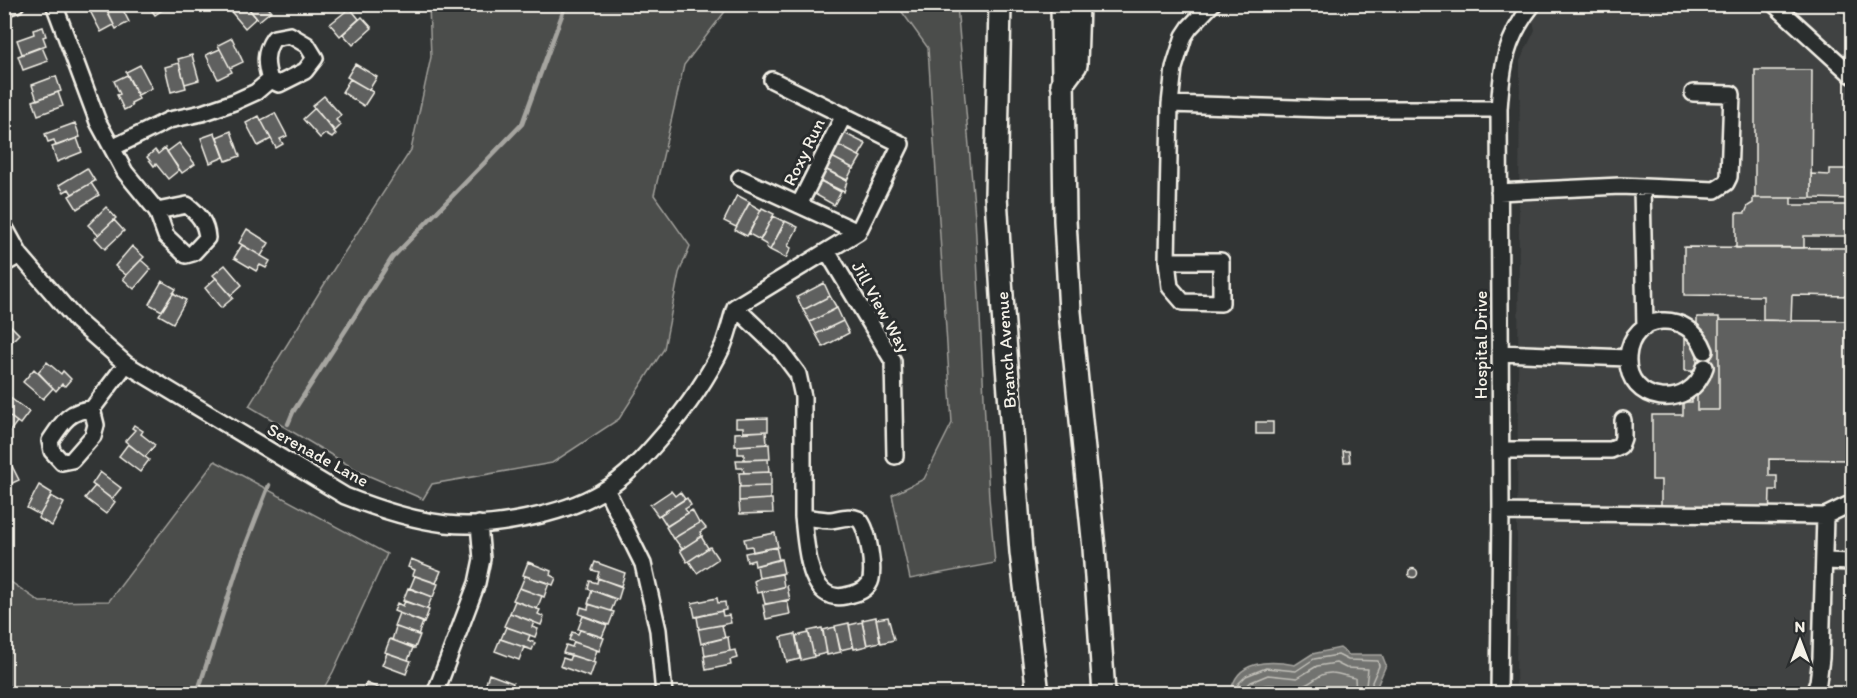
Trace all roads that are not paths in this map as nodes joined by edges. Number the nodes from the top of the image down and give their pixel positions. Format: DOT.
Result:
graph roads {
  1 [pos="16,4"];
  2 [pos="54,4"];
  3 [pos="1000,4"];
  4 [pos="1062,4"];
  5 [pos="1078,4"];
  6 [pos="1212,4"];
  7 [pos="1533,4"];
  8 [pos="1774,4"];
  9 [pos="4,8"];
  10 [pos="1852,75"];
  11 [pos="270,80"];
  12 [pos="772,80"];
  13 [pos="1062,84"];
  14 [pos="1693,93"];
  15 [pos="1170,104"];
  16 [pos="1499,109"];
  17 [pos="844,115"];
  18 [pos="112,148"];
  19 [pos="740,178"];
  20 [pos="1642,187"];
  21 [pos="1499,192"];
  22 [pos="799,205"];
  23 [pos="157,211"];
  24 [pos="4,226"];
  25 [pos="858,232"];
  26 [pos="827,251"];
  27 [pos="20,255"];
  28 [pos="1167,261"];
  29 [pos="4,264"];
  30 [pos="735,307"];
  31 [pos="1645,327"];
  32 [pos="1705,351"];
  33 [pos="1500,353"];
  34 [pos="1628,358"];
  35 [pos="126,363"];
  36 [pos="1705,368"];
  37 [pos="92,409"];
  38 [pos="1623,420"];
  39 [pos="1501,450"];
  40 [pos="895,456"];
  41 [pos="606,489"];
  42 [pos="1852,503"];
  43 [pos="1501,512"];
  44 [pos="1825,516"];
  45 [pos="803,517"];
  46 [pos="479,524"];
  47 [pos="1825,561"];
  48 [pos="1852,562"];
  49 [pos="435,693"];
  50 [pos="664,693"];
  51 [pos="1038,693"];
  52 [pos="1104,693"];
  53 [pos="1499,693"];
  54 [pos="1814,693"];
  1 -- 9 [label="street"];
  2 -- 18 [label="street"];
  3 -- 51 [label="highway, Branch Avenue"];
  4 -- 13 [label="highway"];
  5 -- 13 [label="highway"];
  6 -- 15 [label="street"];
  7 -- 16 [label="street, Hospital Drive"];
  8 -- 10 [label="street"];
  11 -- 18 [label="street"];
  12 -- 17 [label="street"];
  13 -- 52 [label="highway"];
  14 -- 20 [label="street"];
  15 -- 16 [label="street"];
  15 -- 28 [label="street"];
  16 -- 21 [label="street, Hospital Drive"];
  17 -- 22 [label="street, Roxy Run"];
  17 -- 25 [label="street"];
  18 -- 23 [label="street"];
  19 -- 22 [label="street"];
  20 -- 21 [label="street"];
  20 -- 31 [label="street"];
  21 -- 33 [label="street, Hospital Drive"];
  22 -- 25 [label="street"];
  24 -- 27 [label="street, Serenade Lane"];
  25 -- 26 [label="street"];
  26 -- 30 [label="street"];
  26 -- 40 [label="street, Jill View Way"];
  27 -- 29 [label="street"];
  27 -- 35 [label="street, Serenade Lane"];
  30 -- 41 [label="street, Serenade Lane"];
  30 -- 45 [label="street"];
  31 -- 32 [label="street"];
  31 -- 34 [label="street"];
  33 -- 34 [label="street"];
  33 -- 39 [label="street, Hospital Drive"];
  34 -- 36 [label="street"];
  35 -- 37 [label="street"];
  35 -- 46 [label="street, Serenade Lane"];
  38 -- 39 [label="street"];
  39 -- 43 [label="street, Hospital Drive"];
  41 -- 46 [label="street, Serenade Lane"];
  41 -- 50 [label="street"];
  42 -- 44 [label="street"];
  43 -- 44 [label="street"];
  43 -- 53 [label="street, Hospital Drive"];
  44 -- 47 [label="street"];
  45 -- 45 [label="street"];
  46 -- 49 [label="street"];
  47 -- 48 [label="street"];
  47 -- 54 [label="street"];
}
